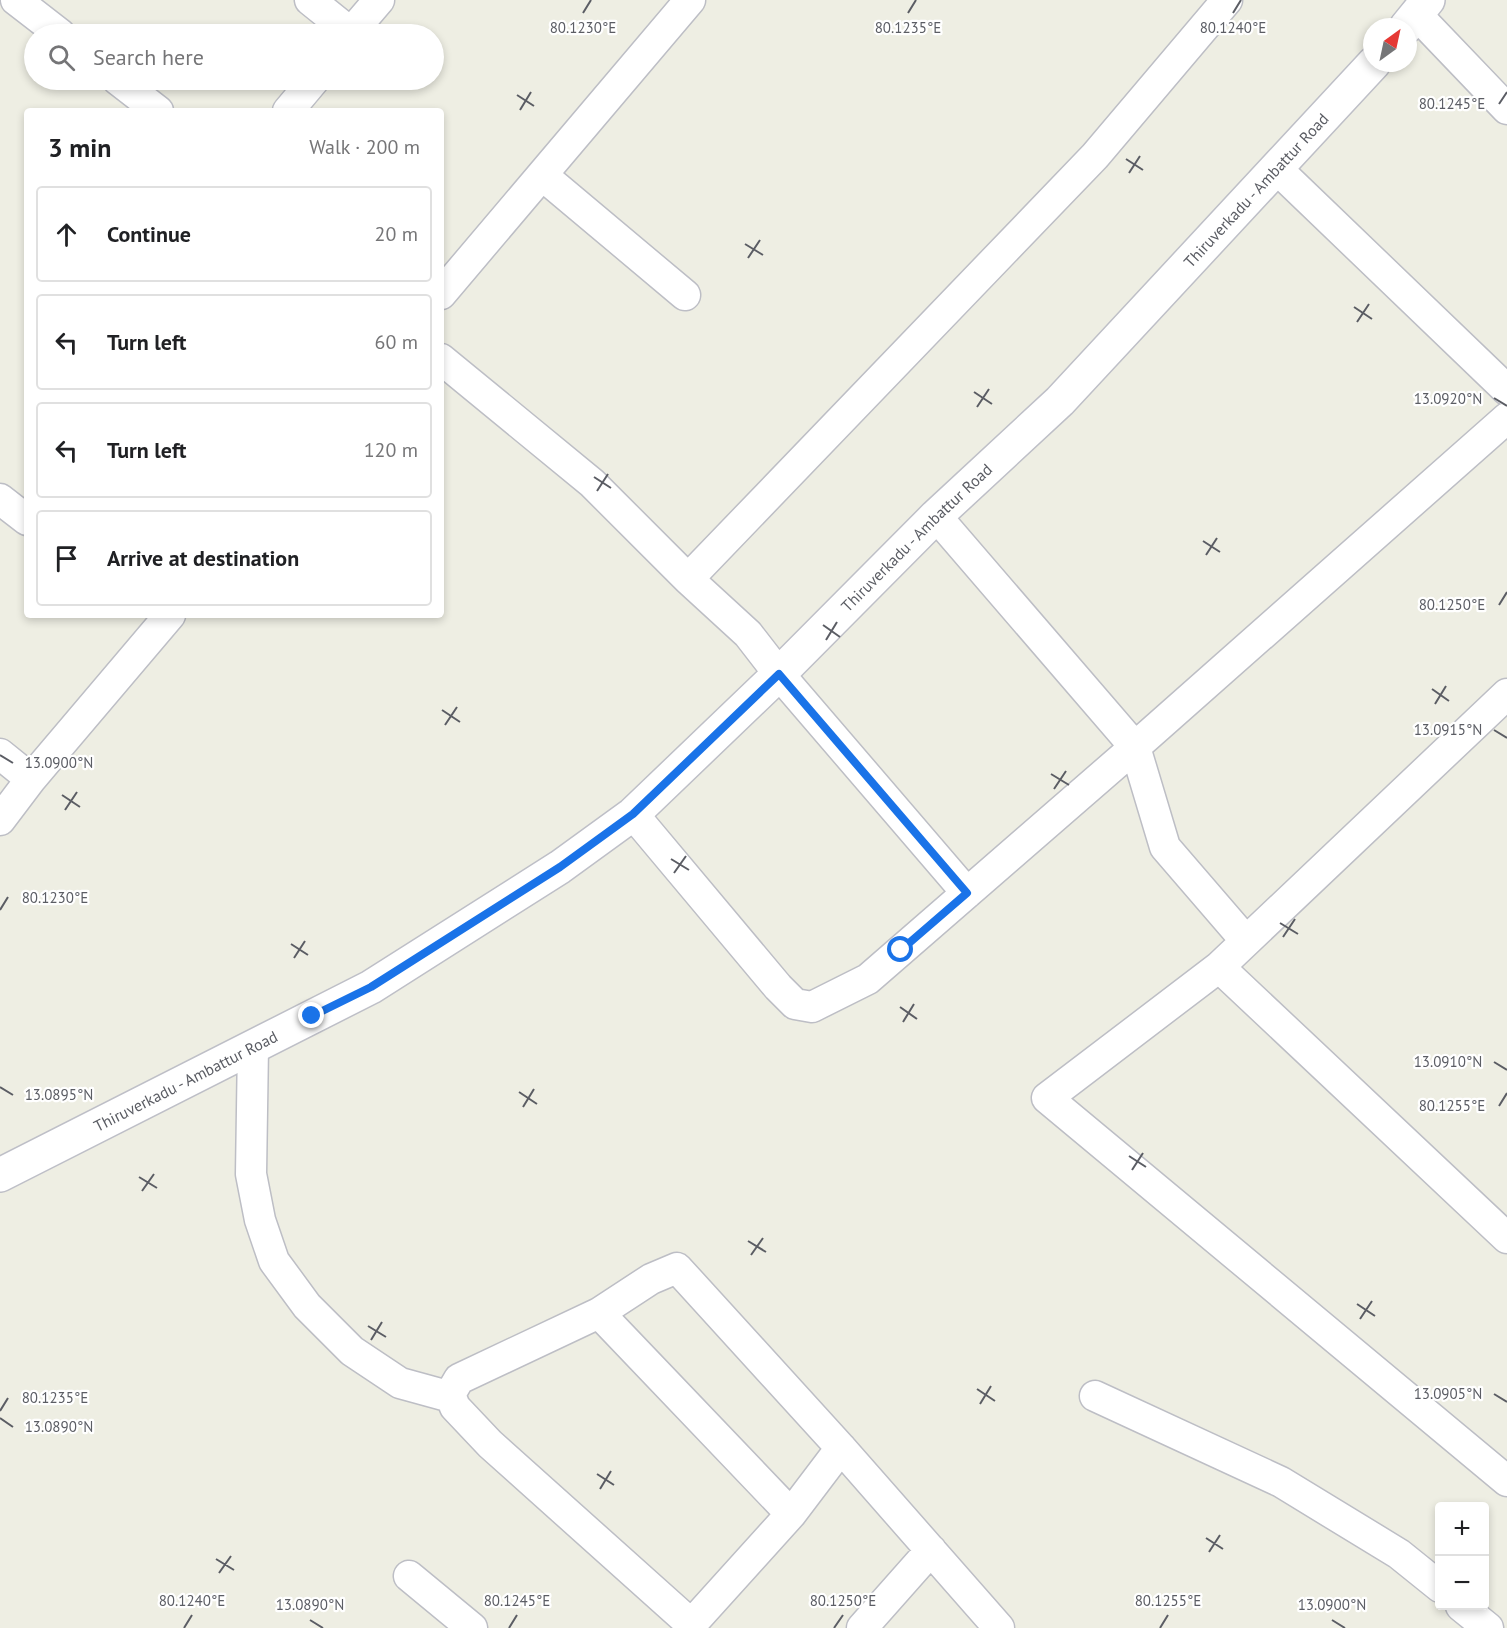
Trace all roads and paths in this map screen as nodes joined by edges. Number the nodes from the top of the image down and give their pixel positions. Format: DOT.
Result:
graph roads {
  1 [pos="16,0"];
  2 [pos="310,0"];
  3 [pos="379,0"];
  4 [pos="690,0"];
  5 [pos="1227,0"];
  6 [pos="1417,14"];
  7 [pos="47,24"];
  8 [pos="338,24"];
  9 [pos="359,24"];
  10 [pos="1366,72"];
  11 [pos="131,90"];
  12 [pos="306,90"];
  13 [pos="154,108"];
  14 [pos="291,108"];
  15 [pos="1507,109"];
  16 [pos="1277,169"];
  17 [pos="542,175"];
  18 [pos="444,290"];
  19 [pos="685,295"];
  20 [pos="444,361"];
  21 [pos="1507,390"];
  22 [pos="1507,418"];
  23 [pos="0,499"];
  24 [pos="936,516"];
  25 [pos="24,518"];
  26 [pos="688,579"];
  27 [pos="159,619"];
  28 [pos="779,674"];
  29 [pos="1507,694"];
  30 [pos="1135,747"];
  31 [pos="0,754"];
  32 [pos="31,779"];
  33 [pos="633,814"];
  34 [pos="0,820"];
  35 [pos="967,893"];
  36 [pos="1246,940"];
  37 [pos="1219,967"];
  38 [pos="253,1046"];
  39 [pos="0,1175"];
  40 [pos="1507,1238"];
  41 [pos="599,1313"];
  42 [pos="1095,1396"];
  43 [pos="451,1397"];
  44 [pos="841,1448"];
  45 [pos="1507,1482"];
  46 [pos="791,1514"];
  47 [pos="930,1550"];
  48 [pos="409,1576"];
  49 [pos="1435,1583"];
  50 [pos="1467,1610"];
  51 [pos="690,1626"];
  52 [pos="472,1628"];
  53 [pos="862,1628"];
  54 [pos="999,1628"];
  55 [pos="1488,1628"];
  1 -- 7 [label="street"];
  2 -- 8 [label="street"];
  3 -- 9 [label="street"];
  4 -- 17 [label="street"];
  5 -- 26 [label="street"];
  6 -- 15 [label="street"];
  10 -- 16 [label="main road, Thiruverkadu - Ambattur Road"];
  11 -- 13 [label="street"];
  12 -- 14 [label="street"];
  16 -- 21 [label="street"];
  16 -- 24 [label="main road, Thiruverkadu - Ambattur Road"];
  17 -- 18 [label="street"];
  17 -- 19 [label="street"];
  20 -- 26 [label="street"];
  22 -- 30 [label="street"];
  23 -- 25 [label="street"];
  24 -- 28 [label="main road, Thiruverkadu - Ambattur Road"];
  24 -- 30 [label="street"];
  26 -- 28 [label="street"];
  27 -- 32 [label="street"];
  28 -- 33 [label="main road, Thiruverkadu - Ambattur Road"];
  28 -- 35 [label="street"];
  29 -- 36 [label="street"];
  30 -- 35 [label="street"];
  30 -- 36 [label="street"];
  31 -- 32 [label="street"];
  32 -- 34 [label="street"];
  33 -- 35 [label="street"];
  33 -- 38 [label="main road, Thiruverkadu - Ambattur Road"];
  36 -- 37 [label="street"];
  37 -- 40 [label="street"];
  37 -- 45 [label="street"];
  38 -- 39 [label="main road, Thiruverkadu - Ambattur Road"];
  38 -- 43 [label="street"];
  41 -- 43 [label="street"];
  41 -- 44 [label="street"];
  41 -- 46 [label="street"];
  42 -- 49 [label="street"];
  43 -- 51 [label="street"];
  44 -- 46 [label="street"];
  44 -- 47 [label="street"];
  46 -- 51 [label="street"];
  47 -- 53 [label="street"];
  47 -- 54 [label="street"];
  48 -- 52 [label="street"];
  50 -- 55 [label="street"];
}
